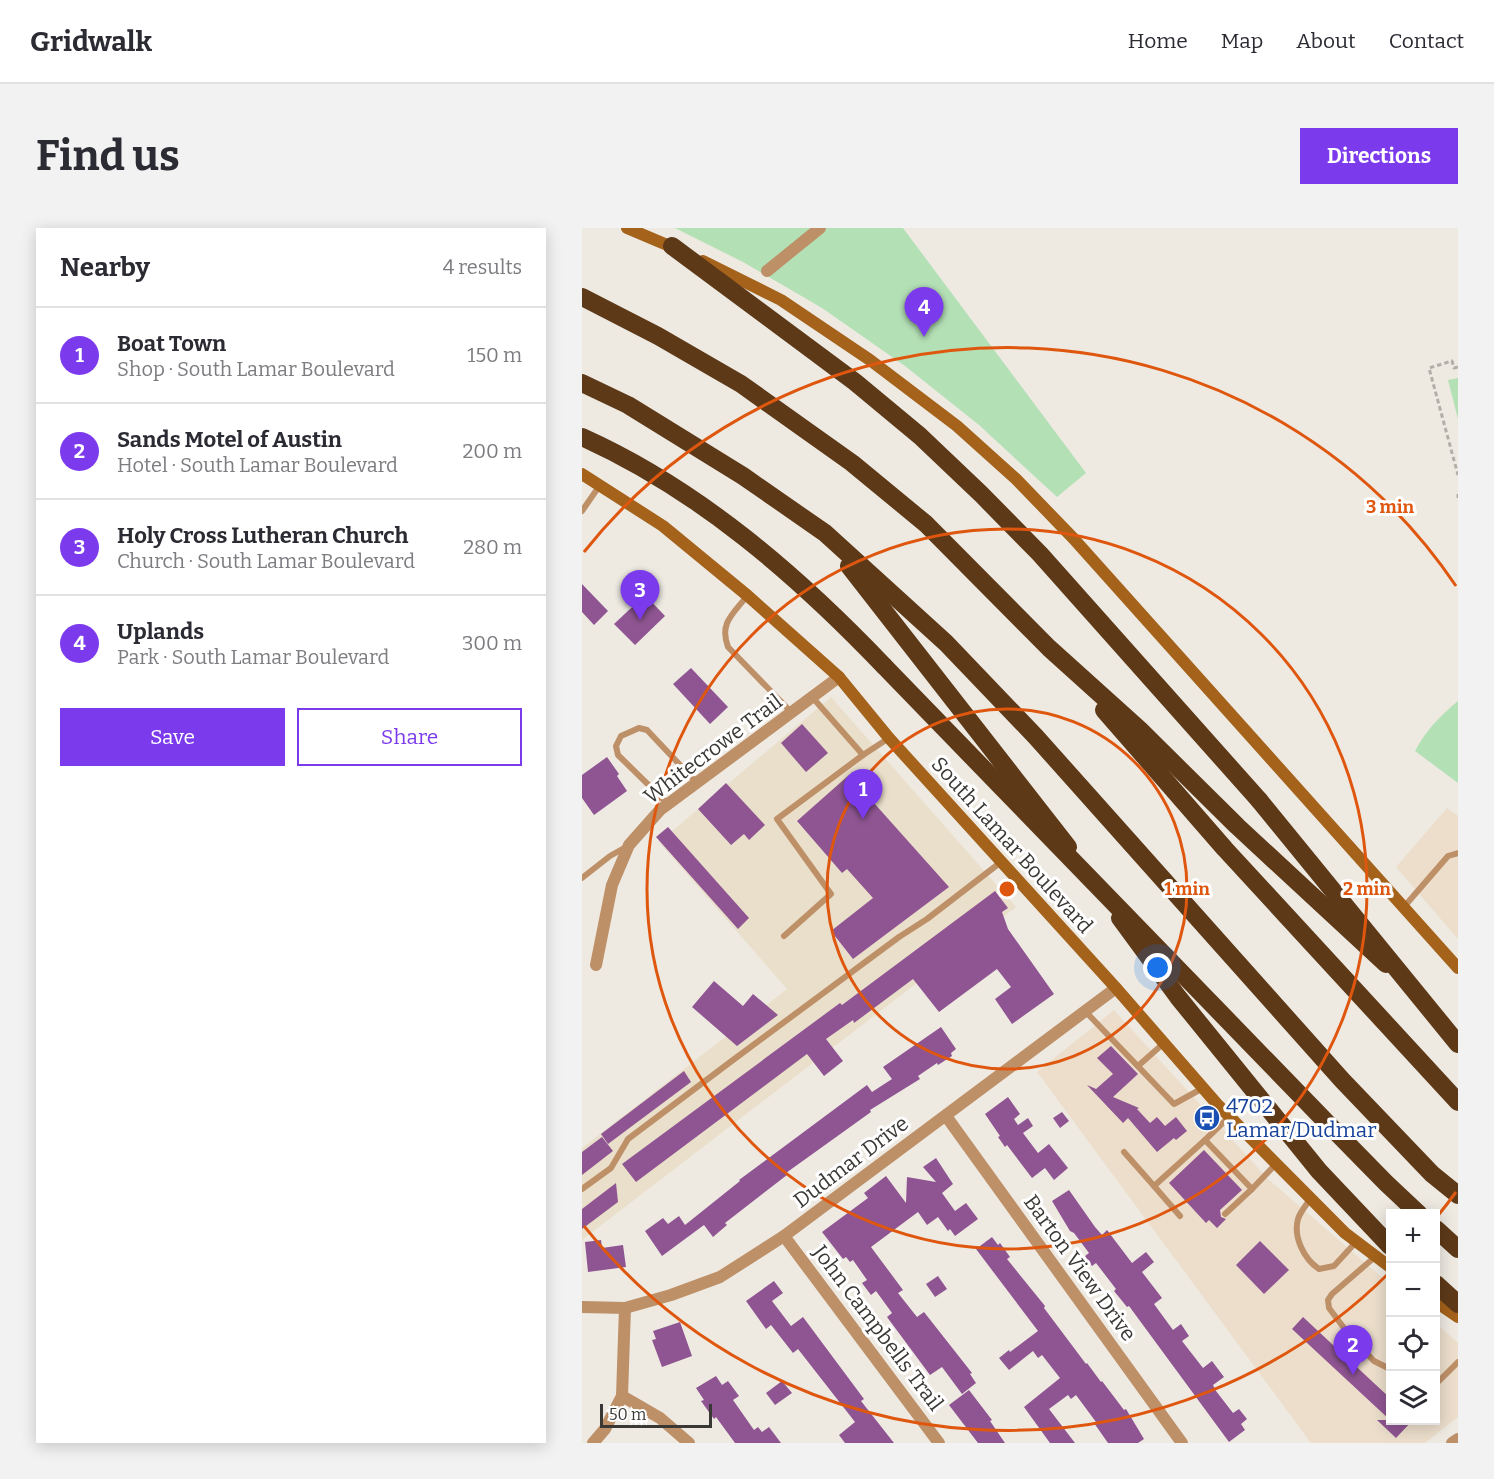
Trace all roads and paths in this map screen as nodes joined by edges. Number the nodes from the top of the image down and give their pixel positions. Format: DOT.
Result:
graph roads {
  1 [pos="627,228"];
  2 [pos="820,228"];
  3 [pos="672,246"];
  4 [pos="767,271"];
  5 [pos="582,297"];
  6 [pos="1458,367"];
  7 [pos="582,383"];
  8 [pos="582,437"];
  9 [pos="582,474"];
  10 [pos="1458,475"];
  11 [pos="600,486"];
  12 [pos="582,511"];
  13 [pos="825,533"];
  14 [pos="748,596"];
  15 [pos="1049,648"];
  16 [pos="839,677"];
  17 [pos="813,698"];
  18 [pos="792,713"];
  19 [pos="889,738"];
  20 [pos="863,755"];
  21 [pos="697,783"];
  22 [pos="668,804"];
  23 [pos="629,845"];
  24 [pos="1458,853"];
  25 [pos="1001,862"];
  26 [pos="582,878"];
  27 [pos="1403,908"];
  28 [pos="784,936"];
  29 [pos="596,965"];
  30 [pos="1458,968"];
  31 [pos="1116,988"];
  32 [pos="1085,1011"];
  33 [pos="1458,1030"];
  34 [pos="1164,1043"];
  35 [pos="1458,1044"];
  36 [pos="1138,1066"];
  37 [pos="1203,1088"];
  38 [pos="1458,1102"];
  39 [pos="946,1116"];
  40 [pos="1230,1116"];
  41 [pos="1205,1140"];
  42 [pos="1124,1152"];
  43 [pos="1276,1163"];
  44 [pos="1154,1186"];
  45 [pos="582,1189"];
  46 [pos="1252,1189"];
  47 [pos="1458,1195"];
  48 [pos="1311,1198"];
  49 [pos="1414,1209"];
  50 [pos="1225,1214"];
  51 [pos="1180,1216"];
  52 [pos="1440,1232"];
  53 [pos="784,1236"];
  54 [pos="1357,1242"];
  55 [pos="1458,1249"];
  56 [pos="1383,1251"];
  57 [pos="1440,1288"];
  58 [pos="1458,1304"];
  59 [pos="1440,1305"];
  60 [pos="582,1306"];
  61 [pos="625,1308"];
  62 [pos="1458,1317"];
  63 [pos="1458,1362"];
  64 [pos="1386,1367"];
  65 [pos="1440,1380"];
  66 [pos="622,1396"];
  67 [pos="1458,1439"];
  68 [pos="593,1443"];
  69 [pos="689,1443"];
  70 [pos="939,1443"];
  71 [pos="1182,1443"];
  72 [pos="1452,1443"];
  1 -- 3 [label="main road"];
  2 -- 4 [label="street"];
  3 -- 27 [label="main road"];
  3 -- 35 [label="highway, bridge"];
  5 -- 15 [label="highway"];
  6 -- 10 [label="path"];
  7 -- 13 [label="highway"];
  8 -- 49 [label="highway, bridge"];
  9 -- 11 [label="main road, South Lamar Boulevard"];
  11 -- 12 [label="lane"];
  11 -- 14 [label="main road, South Lamar Boulevard"];
  13 -- 47 [label="highway"];
  13 -- 56 [label="highway"];
  14 -- 16 [label="main road, South Lamar Boulevard"];
  14 -- 18 [label="lane"];
  15 -- 33 [label="highway"];
  15 -- 38 [label="highway"];
  16 -- 17 [label="street, Whitecrowe Trail"];
  16 -- 19 [label="main road, South Lamar Boulevard"];
  17 -- 18 [label="street, Whitecrowe Trail"];
  17 -- 20 [label="lane"];
  18 -- 21 [label="street, Whitecrowe Trail"];
  19 -- 20 [label="lane"];
  19 -- 25 [label="main road, South Lamar Boulevard"];
  20 -- 28 [label="lane"];
  21 -- 22 [label="street, Whitecrowe Trail"];
  21 -- 22 [label="lane"];
  22 -- 23 [label="street, Whitecrowe Trail"];
  23 -- 26 [label="lane"];
  23 -- 29 [label="street, Whitecrowe Trail"];
  24 -- 27 [label="lane"];
  25 -- 31 [label="main road, South Lamar Boulevard"];
  25 -- 45 [label="lane"];
  27 -- 30 [label="main road"];
  31 -- 32 [label="street, Dudmar Drive"];
  31 -- 34 [label="main road, South Lamar Boulevard"];
  32 -- 36 [label="lane"];
  32 -- 39 [label="street, Dudmar Drive"];
  34 -- 36 [label="lane"];
  34 -- 37 [label="main road, South Lamar Boulevard"];
  36 -- 37 [label="lane"];
  37 -- 40 [label="main road, South Lamar Boulevard"];
  39 -- 53 [label="street, Dudmar Drive"];
  39 -- 71 [label="street, Barton View Drive"];
  40 -- 41 [label="lane"];
  40 -- 43 [label="main road, South Lamar Boulevard"];
  41 -- 44 [label="lane"];
  41 -- 46 [label="lane"];
  42 -- 44 [label="lane"];
  43 -- 46 [label="lane"];
  43 -- 48 [label="main road, South Lamar Boulevard"];
  44 -- 51 [label="lane"];
  46 -- 50 [label="lane"];
  48 -- 54 [label="main road, South Lamar Boulevard"];
  48 -- 54 [label="lane"];
  52 -- 55 [label="highway"];
  53 -- 61 [label="street, Dudmar Drive"];
  53 -- 70 [label="street, John Campbells Trail"];
  54 -- 56 [label="main road, South Lamar Boulevard"];
  56 -- 64 [label="lane"];
  57 -- 58 [label="highway"];
  59 -- 62 [label="main road"];
  60 -- 61 [label="street, Dudmar Drive"];
  61 -- 66 [label="street"];
  63 -- 65 [label="lane"];
  66 -- 68 [label="street"];
  66 -- 69 [label="street"];
  67 -- 72 [label="street"];
}
